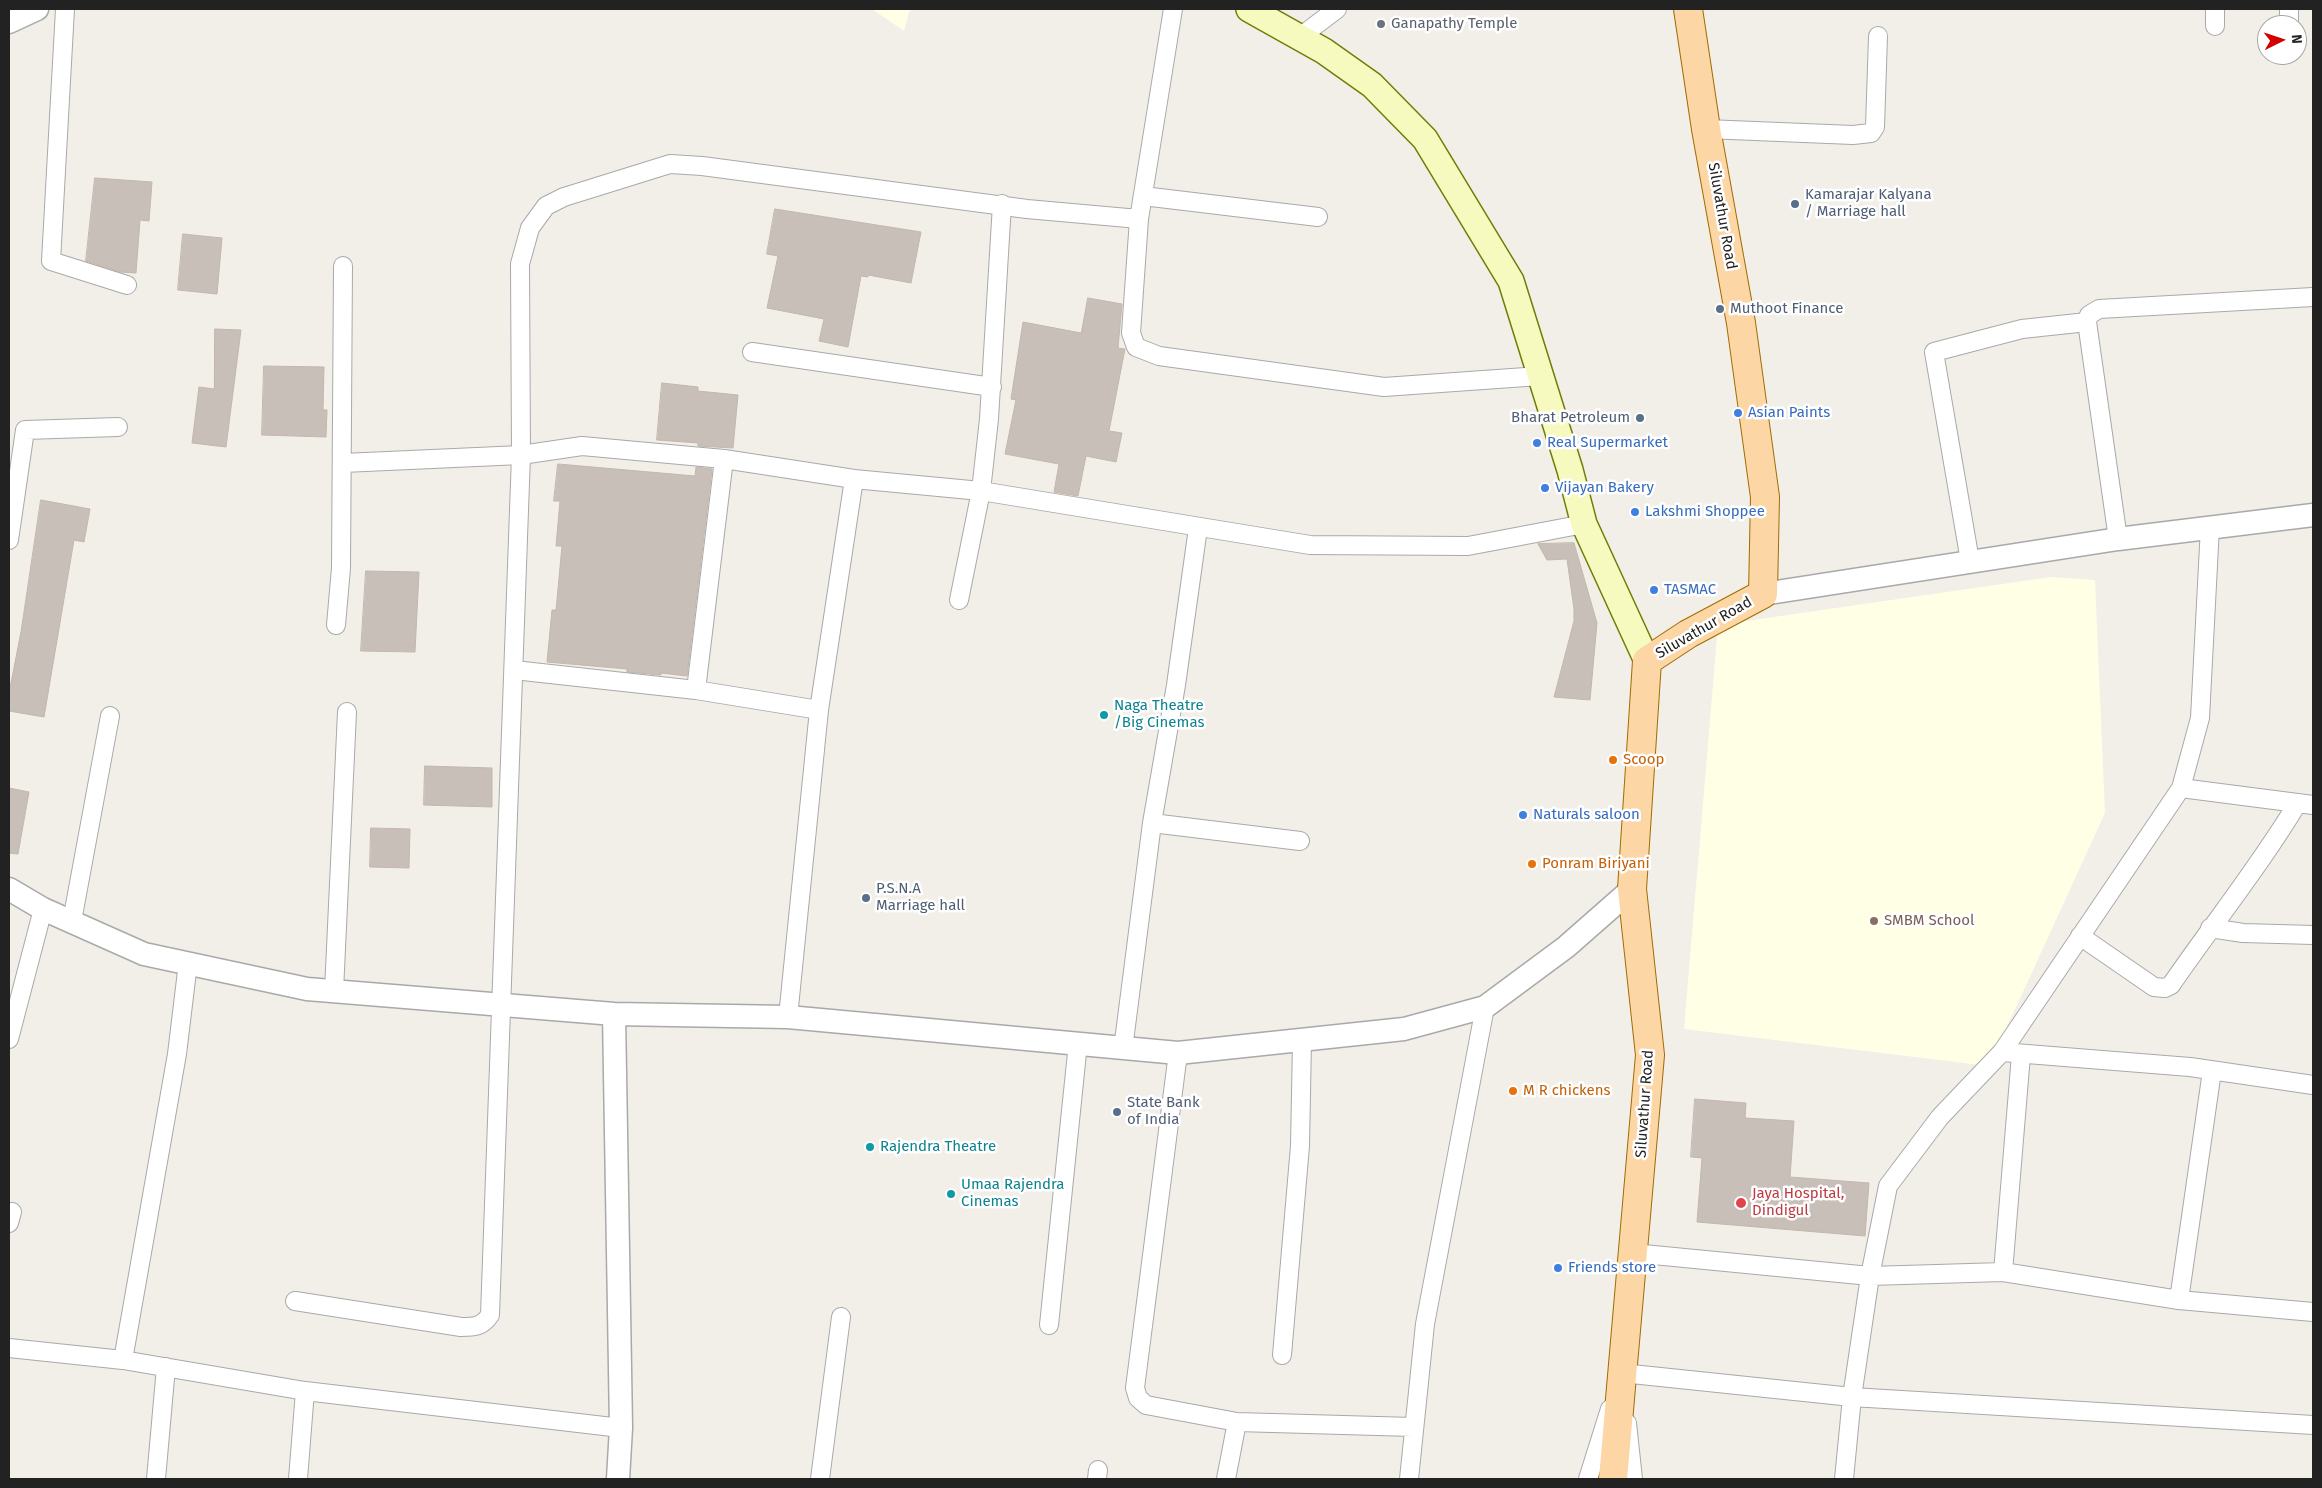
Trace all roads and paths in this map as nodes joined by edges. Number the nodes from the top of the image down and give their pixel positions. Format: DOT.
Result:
graph roads {
  1 [pos="37,9"];
  2 [pos="66,9"];
  3 [pos="1173,9"];
  4 [pos="1249,9"];
  5 [pos="1337,9"];
  6 [pos="1688,9"];
  7 [pos="9,22"];
  8 [pos="1878,36"];
  9 [pos="1300,38"];
  10 [pos="1706,129"];
  11 [pos="1143,196"];
  12 [pos="1002,204"];
  13 [pos="1318,217"];
  14 [pos="1139,219"];
  15 [pos="343,266"];
  16 [pos="127,285"];
  17 [pos="2313,297"];
  18 [pos="2087,322"];
  19 [pos="752,352"];
  20 [pos="1540,376"];
  21 [pos="992,387"];
  22 [pos="118,427"];
  23 [pos="522,455"];
  24 [pos="724,459"];
  25 [pos="342,463"];
  26 [pos="854,480"];
  27 [pos="981,491"];
  28 [pos="2313,515"];
  29 [pos="1584,524"];
  30 [pos="2210,527"];
  31 [pos="1198,528"];
  32 [pos="2118,539"];
  33 [pos="9,540"];
  34 [pos="1970,561"];
  35 [pos="1763,594"];
  36 [pos="959,600"];
  37 [pos="336,625"];
  38 [pos="1647,661"];
  39 [pos="514,670"];
  40 [pos="696,690"];
  41 [pos="819,710"];
  42 [pos="347,712"];
  43 [pos="110,716"];
  44 [pos="2181,788"];
  45 [pos="2305,805"];
  46 [pos="1152,823"];
  47 [pos="1300,841"];
  48 [pos="9,889"];
  49 [pos="1632,890"];
  50 [pos="43,909"];
  51 [pos="72,921"];
  52 [pos="2210,928"];
  53 [pos="2313,935"];
  54 [pos="2080,936"];
  55 [pos="188,963"];
  56 [pos="334,991"];
  57 [pos="501,1005"];
  58 [pos="1485,1007"];
  59 [pos="614,1014"];
  60 [pos="788,1017"];
  61 [pos="9,1040"];
  62 [pos="1302,1041"];
  63 [pos="1078,1043"];
  64 [pos="1123,1049"];
  65 [pos="2002,1052"];
  66 [pos="1178,1053"];
  67 [pos="2021,1055"];
  68 [pos="2212,1071"];
  69 [pos="2313,1085"];
  70 [pos="1633,1253"];
  71 [pos="2003,1272"];
  72 [pos="1870,1276"];
  73 [pos="2179,1300"];
  74 [pos="295,1301"];
  75 [pos="2313,1312"];
  76 [pos="841,1317"];
  77 [pos="1048,1325"];
  78 [pos="9,1348"];
  79 [pos="1282,1355"];
  80 [pos="122,1360"];
  81 [pos="166,1367"];
  82 [pos="1622,1373"];
  83 [pos="305,1391"];
  84 [pos="1852,1397"];
  85 [pos="1236,1422"];
  86 [pos="2313,1425"];
  87 [pos="1413,1427"];
  88 [pos="620,1428"];
  89 [pos="156,1479"];
  90 [pos="298,1479"];
  91 [pos="618,1479"];
  92 [pos="820,1479"];
  93 [pos="1226,1479"];
  94 [pos="1409,1479"];
  95 [pos="1588,1479"];
  96 [pos="1613,1479"];
  97 [pos="1633,1479"];
  98 [pos="1844,1479"];
  1 -- 7 [label="street"];
  2 -- 16 [label="street"];
  3 -- 11 [label="street"];
  4 -- 9 [label="main road"];
  5 -- 9 [label="street"];
  6 -- 10 [label="main road, Siluvathur Road"];
  8 -- 10 [label="street"];
  9 -- 20 [label="main road"];
  10 -- 35 [label="main road, Siluvathur Road"];
  11 -- 13 [label="street"];
  11 -- 14 [label="street"];
  12 -- 14 [label="street"];
  12 -- 21 [label="street"];
  12 -- 23 [label="street"];
  14 -- 20 [label="street"];
  15 -- 25 [label="street"];
  17 -- 18 [label="street"];
  18 -- 32 [label="street"];
  18 -- 34 [label="street"];
  19 -- 21 [label="street"];
  20 -- 29 [label="main road"];
  21 -- 27 [label="street"];
  22 -- 33 [label="street"];
  23 -- 24 [label="street"];
  23 -- 25 [label="street"];
  23 -- 39 [label="street"];
  24 -- 26 [label="street"];
  24 -- 40 [label="street"];
  25 -- 37 [label="street"];
  26 -- 27 [label="street"];
  26 -- 41 [label="street"];
  27 -- 31 [label="street"];
  27 -- 36 [label="street"];
  28 -- 30 [label="street"];
  29 -- 31 [label="street"];
  29 -- 38 [label="main road"];
  30 -- 32 [label="street"];
  30 -- 44 [label="street"];
  31 -- 46 [label="street"];
  32 -- 34 [label="street"];
  34 -- 35 [label="street"];
  35 -- 38 [label="main road, Siluvathur Road"];
  38 -- 49 [label="main road, Siluvathur Road"];
  39 -- 40 [label="street"];
  39 -- 57 [label="street"];
  40 -- 41 [label="street"];
  41 -- 60 [label="street"];
  42 -- 56 [label="street"];
  43 -- 51 [label="street"];
  44 -- 45 [label="street"];
  44 -- 54 [label="street"];
  45 -- 52 [label="street"];
  46 -- 47 [label="street"];
  46 -- 64 [label="street"];
  48 -- 50 [label="street"];
  49 -- 58 [label="street"];
  49 -- 70 [label="main road, Siluvathur Road"];
  50 -- 51 [label="street"];
  50 -- 61 [label="street"];
  51 -- 55 [label="street"];
  52 -- 53 [label="street"];
  52 -- 54 [label="street"];
  54 -- 65 [label="street"];
  55 -- 56 [label="street"];
  55 -- 80 [label="street"];
  56 -- 57 [label="street"];
  57 -- 59 [label="street"];
  57 -- 74 [label="street"];
  58 -- 62 [label="street"];
  58 -- 87 [label="street"];
  59 -- 60 [label="street"];
  59 -- 88 [label="street"];
  60 -- 63 [label="street"];
  62 -- 66 [label="street"];
  62 -- 79 [label="street"];
  63 -- 64 [label="street"];
  63 -- 77 [label="street"];
  64 -- 66 [label="street"];
  65 -- 67 [label="street"];
  65 -- 72 [label="street"];
  66 -- 85 [label="street"];
  67 -- 68 [label="street"];
  67 -- 71 [label="street"];
  68 -- 69 [label="street"];
  68 -- 73 [label="street"];
  70 -- 72 [label="street"];
  70 -- 82 [label="main road, Siluvathur Road"];
  71 -- 72 [label="street"];
  71 -- 73 [label="street"];
  72 -- 84 [label="street"];
  73 -- 75 [label="street"];
  76 -- 92 [label="street"];
  78 -- 80 [label="street"];
  80 -- 81 [label="street"];
  81 -- 83 [label="street"];
  81 -- 89 [label="street"];
  82 -- 84 [label="street"];
  82 -- 95 [label="street"];
  82 -- 96 [label="main road, Siluvathur Road"];
  82 -- 97 [label="street"];
  83 -- 88 [label="street"];
  83 -- 90 [label="street"];
  84 -- 86 [label="street"];
  84 -- 98 [label="street"];
  85 -- 87 [label="street"];
  85 -- 93 [label="street"];
  87 -- 94 [label="street"];
  88 -- 91 [label="street"];
}
